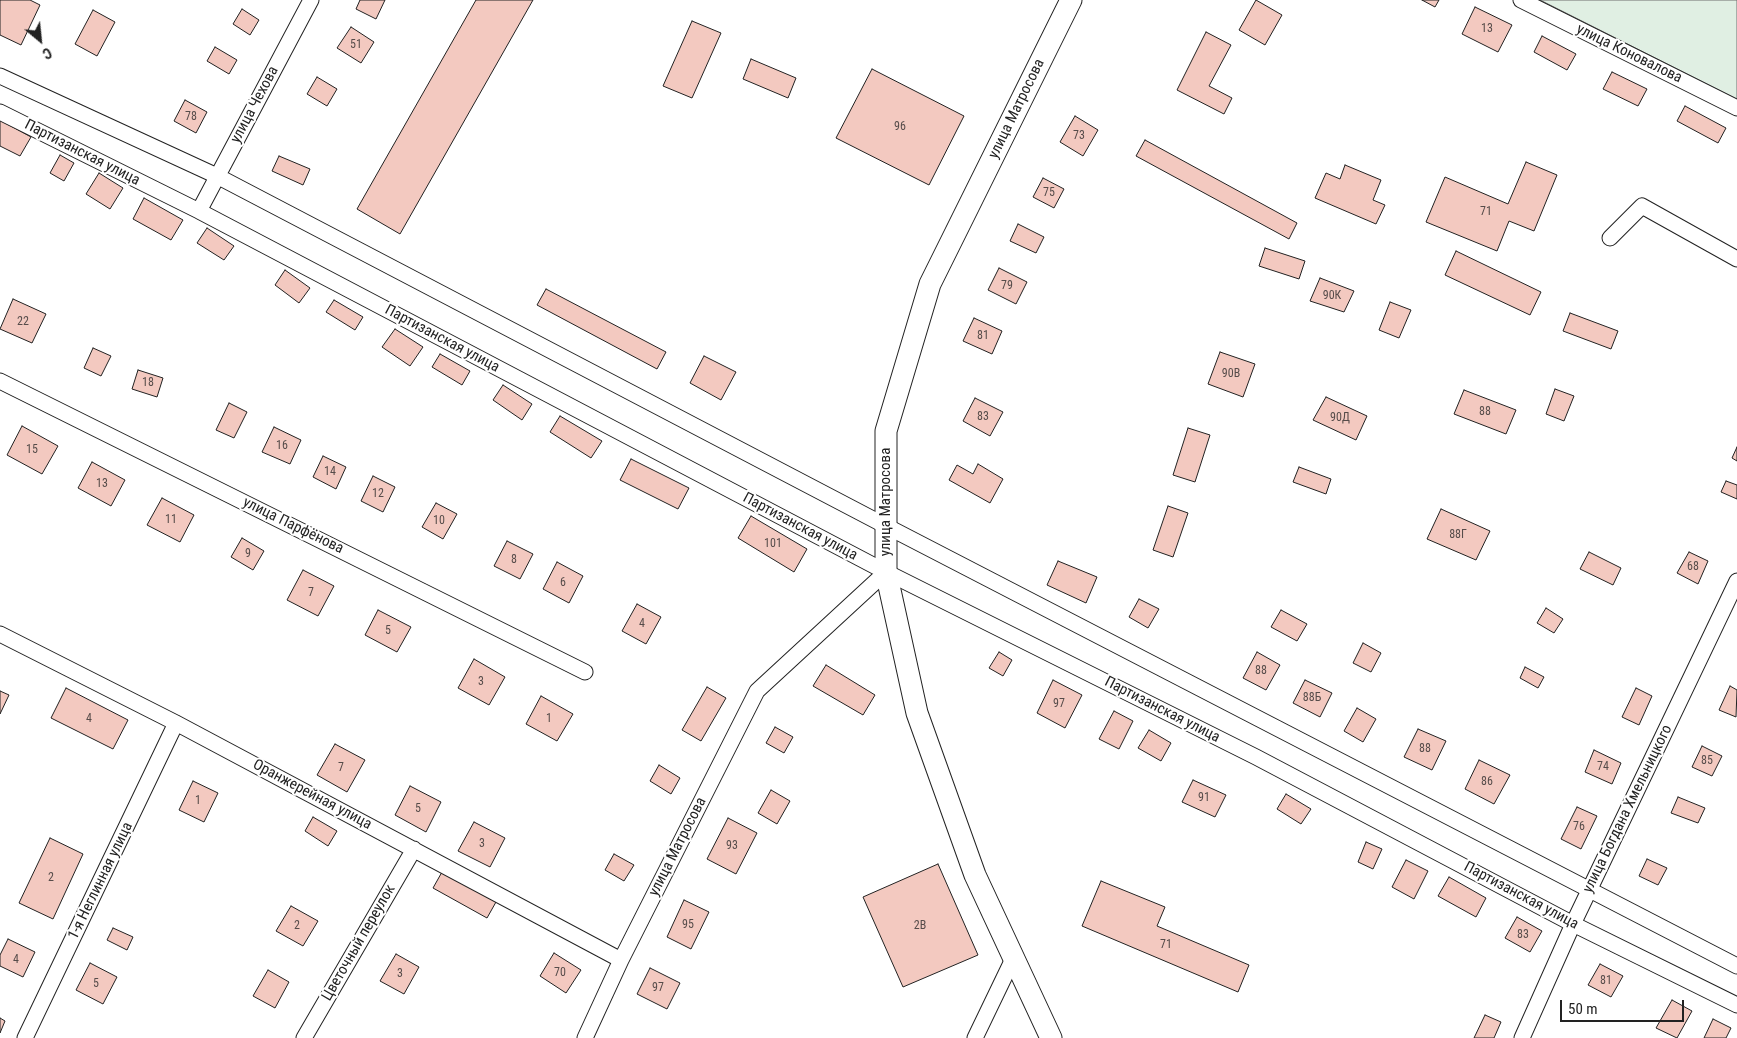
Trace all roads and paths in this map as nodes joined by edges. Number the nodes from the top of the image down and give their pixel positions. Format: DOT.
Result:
graph roads {
  1 [pos="312,0"];
  2 [pos="1071,0"];
  3 [pos="1521,0"];
  4 [pos="0,76"];
  5 [pos="1737,108"];
  6 [pos="0,112"];
  7 [pos="217,176"];
  8 [pos="199,211"];
  9 [pos="1610,238"];
  10 [pos="1737,259"];
  11 [pos="0,381"];
  12 [pos="886,526"];
  13 [pos="886,572"];
  14 [pos="1737,580"];
  15 [pos="0,634"];
  16 [pos="585,672"];
  17 [pos="176,723"];
  18 [pos="414,849"];
  19 [pos="1589,891"];
  20 [pos="1573,924"];
  21 [pos="1013,959"];
  22 [pos="621,960"];
  23 [pos="1737,966"];
  24 [pos="1737,1005"];
  25 [pos="25,1038"];
  26 [pos="304,1038"];
  27 [pos="585,1038"];
  28 [pos="975,1038"];
  29 [pos="1051,1038"];
  30 [pos="1522,1038"];
  1 -- 7 [label="street, улица Чехова"];
  2 -- 12 [label="main road, улица Матросова"];
  3 -- 5 [label="street, улица Коновалова"];
  4 -- 7 [label="street"];
  6 -- 8 [label="street, Партизанская улица"];
  7 -- 8 [label="street, улица Чехова"];
  7 -- 12 [label="street"];
  8 -- 13 [label="street, Партизанская улица"];
  9 -- 10 [label="street"];
  11 -- 16 [label="street, улица Парфёнова"];
  12 -- 13 [label="main road, улица Матросова"];
  12 -- 19 [label="street"];
  13 -- 20 [label="street, Партизанская улица"];
  13 -- 21 [label="main road"];
  13 -- 22 [label="street, улица Матросова"];
  14 -- 19 [label="street, улица Богдана Хмельницкого"];
  15 -- 17 [label="street, Оранжерейная улица"];
  17 -- 18 [label="street, Оранжерейная улица"];
  17 -- 25 [label="street, 1-я Неглинная улица"];
  18 -- 22 [label="street, Оранжерейная улица"];
  18 -- 26 [label="street, Цветочный переулок"];
  19 -- 20 [label="street, улица Богдана Хмельницкого"];
  19 -- 23 [label="street"];
  20 -- 24 [label="street, Партизанская улица"];
  20 -- 30 [label="street, улица Богдана Хмельницкого"];
  21 -- 28 [label="street"];
  21 -- 29 [label="main road"];
  22 -- 27 [label="street, улица Матросова"];
}
